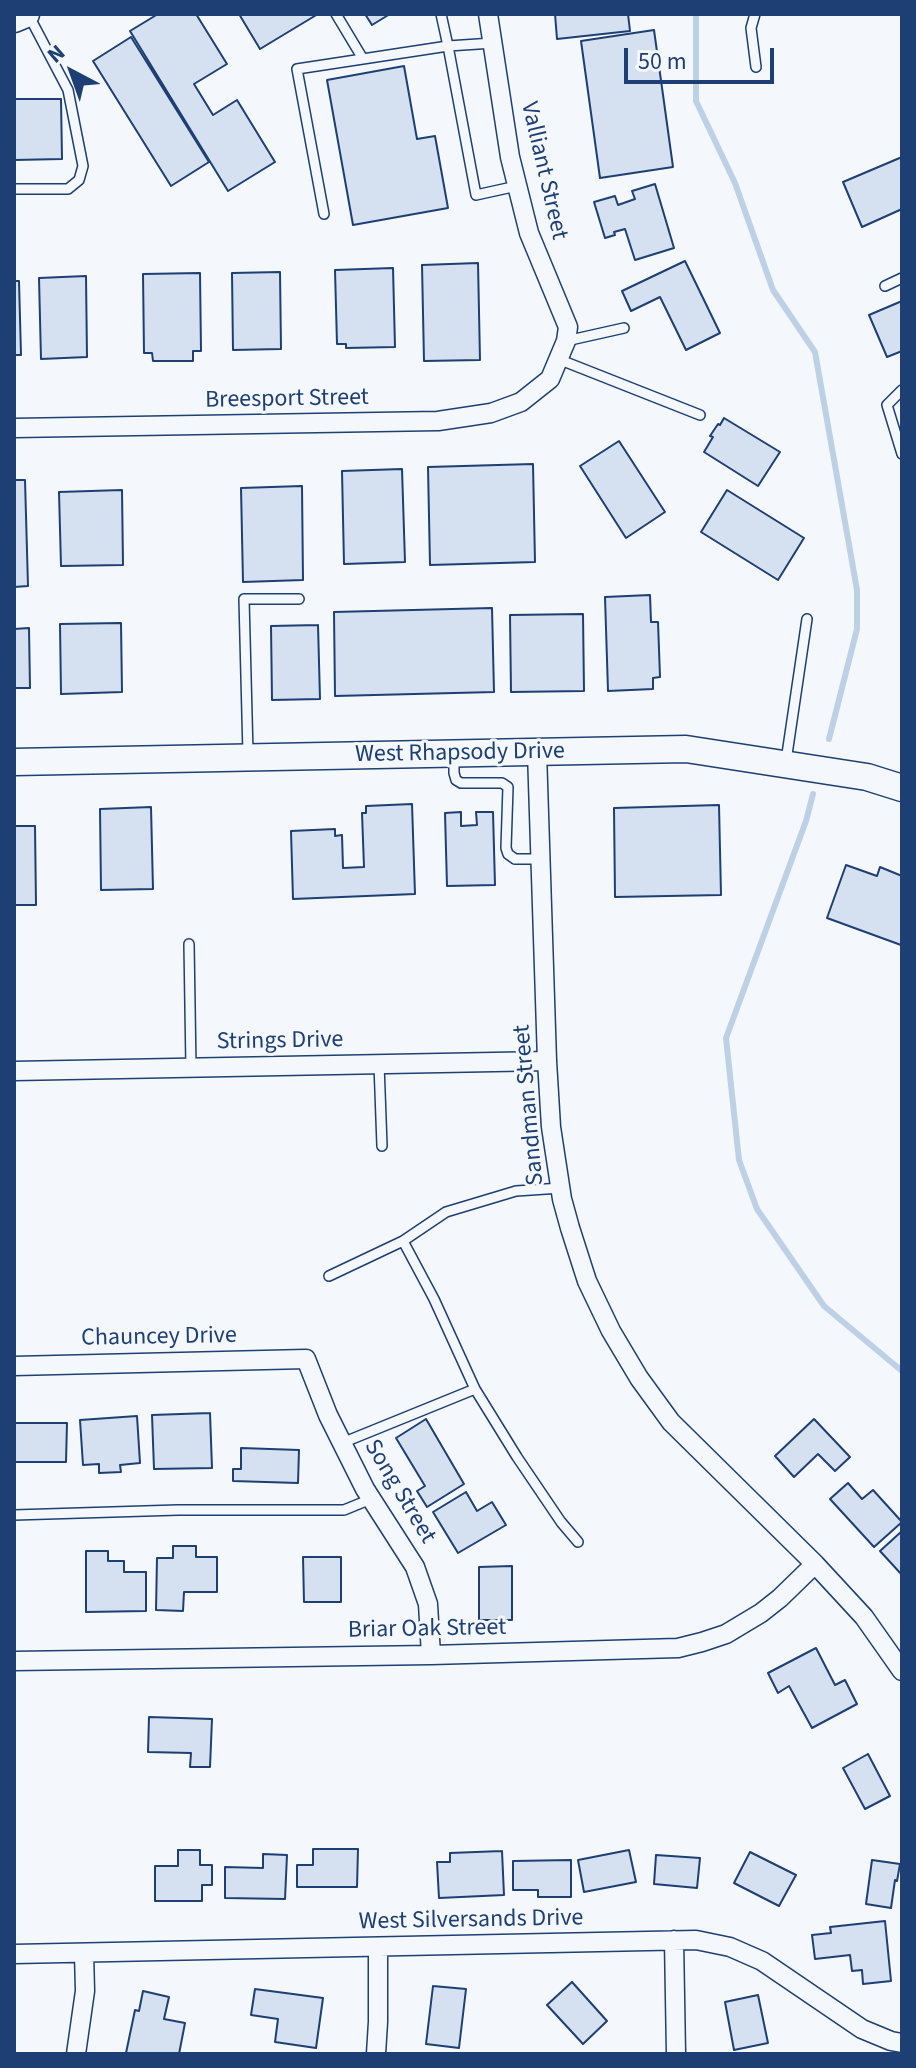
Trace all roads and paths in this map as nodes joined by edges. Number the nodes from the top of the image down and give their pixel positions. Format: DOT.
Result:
graph roads {
  1 [pos="27,14"];
  2 [pos="336,14"];
  3 [pos="441,14"];
  4 [pos="488,14"];
  5 [pos="755,14"];
  6 [pos="14,19"];
  7 [pos="493,43"];
  8 [pos="448,46"];
  9 [pos="363,59"];
  10 [pos="756,67"];
  11 [pos="517,186"];
  12 [pos="14,189"];
  13 [pos="324,214"];
  14 [pos="902,278"];
  15 [pos="885,286"];
  16 [pos="624,328"];
  17 [pos="566,341"];
  18 [pos="558,359"];
  19 [pos="902,390"];
  20 [pos="700,415"];
  21 [pos="14,428"];
  22 [pos="902,454"];
  23 [pos="299,599"];
  24 [pos="807,619"];
  25 [pos="537,752"];
  26 [pos="454,754"];
  27 [pos="248,757"];
  28 [pos="14,762"];
  29 [pos="785,765"];
  30 [pos="902,788"];
  31 [pos="540,859"];
  32 [pos="189,944"];
  33 [pos="547,1061"];
  34 [pos="379,1064"];
  35 [pos="191,1068"];
  36 [pos="14,1071"];
  37 [pos="382,1146"];
  38 [pos="561,1188"];
  39 [pos="403,1241"];
  40 [pos="329,1276"];
  41 [pos="306,1359"];
  42 [pos="14,1366"];
  43 [pos="475,1389"];
  44 [pos="342,1443"];
  45 [pos="371,1499"];
  46 [pos="14,1515"];
  47 [pos="578,1542"];
  48 [pos="815,1564"];
  49 [pos="431,1655"];
  50 [pos="14,1661"];
  51 [pos="902,1671"];
  52 [pos="674,1940"];
  53 [pos="378,1948"];
  54 [pos="84,1953"];
  55 [pos="14,1954"];
  56 [pos="902,2043"];
  57 [pos="76,2054"];
  58 [pos="376,2054"];
  59 [pos="676,2054"];
  1 -- 6 [label="street"];
  1 -- 12 [label="lane"];
  2 -- 9 [label="lane"];
  3 -- 8 [label="lane"];
  4 -- 7 [label="street, Valliant Street"];
  5 -- 10 [label="lane"];
  7 -- 8 [label="lane"];
  7 -- 11 [label="street, Valliant Street"];
  8 -- 9 [label="lane"];
  8 -- 11 [label="lane"];
  9 -- 13 [label="lane"];
  11 -- 17 [label="street, Valliant Street"];
  14 -- 15 [label="lane"];
  16 -- 17 [label="lane"];
  17 -- 18 [label="street"];
  18 -- 20 [label="lane"];
  18 -- 21 [label="street, Breesport Street"];
  19 -- 22 [label="lane"];
  23 -- 27 [label="lane"];
  24 -- 29 [label="lane"];
  25 -- 26 [label="street, West Rhapsody Drive"];
  25 -- 29 [label="street, West Rhapsody Drive"];
  25 -- 31 [label="street, Sandman Street"];
  26 -- 27 [label="street, West Rhapsody Drive"];
  26 -- 31 [label="lane"];
  27 -- 28 [label="street, West Rhapsody Drive"];
  29 -- 30 [label="street, West Rhapsody Drive"];
  31 -- 33 [label="street, Sandman Street"];
  32 -- 35 [label="lane"];
  33 -- 34 [label="street, Strings Drive"];
  33 -- 38 [label="street, Sandman Street"];
  34 -- 35 [label="street, Strings Drive"];
  34 -- 37 [label="lane"];
  35 -- 36 [label="street, Strings Drive"];
  38 -- 39 [label="lane"];
  38 -- 48 [label="street, Sandman Street"];
  39 -- 40 [label="lane"];
  39 -- 43 [label="lane"];
  41 -- 42 [label="street, Chauncey Drive"];
  41 -- 44 [label="street, Song Street"];
  43 -- 44 [label="lane"];
  43 -- 47 [label="lane"];
  44 -- 45 [label="street, Song Street"];
  45 -- 46 [label="lane"];
  45 -- 49 [label="street, Song Street"];
  48 -- 49 [label="street, Briar Oak Street"];
  48 -- 51 [label="street, Sandman Street"];
  49 -- 50 [label="street, Briar Oak Street"];
  52 -- 53 [label="street, West Silversands Drive"];
  52 -- 56 [label="street, West Silversands Drive"];
  52 -- 59 [label="street"];
  53 -- 54 [label="street, West Silversands Drive"];
  53 -- 58 [label="street"];
  54 -- 55 [label="street, West Silversands Drive"];
  54 -- 57 [label="street"];
}
